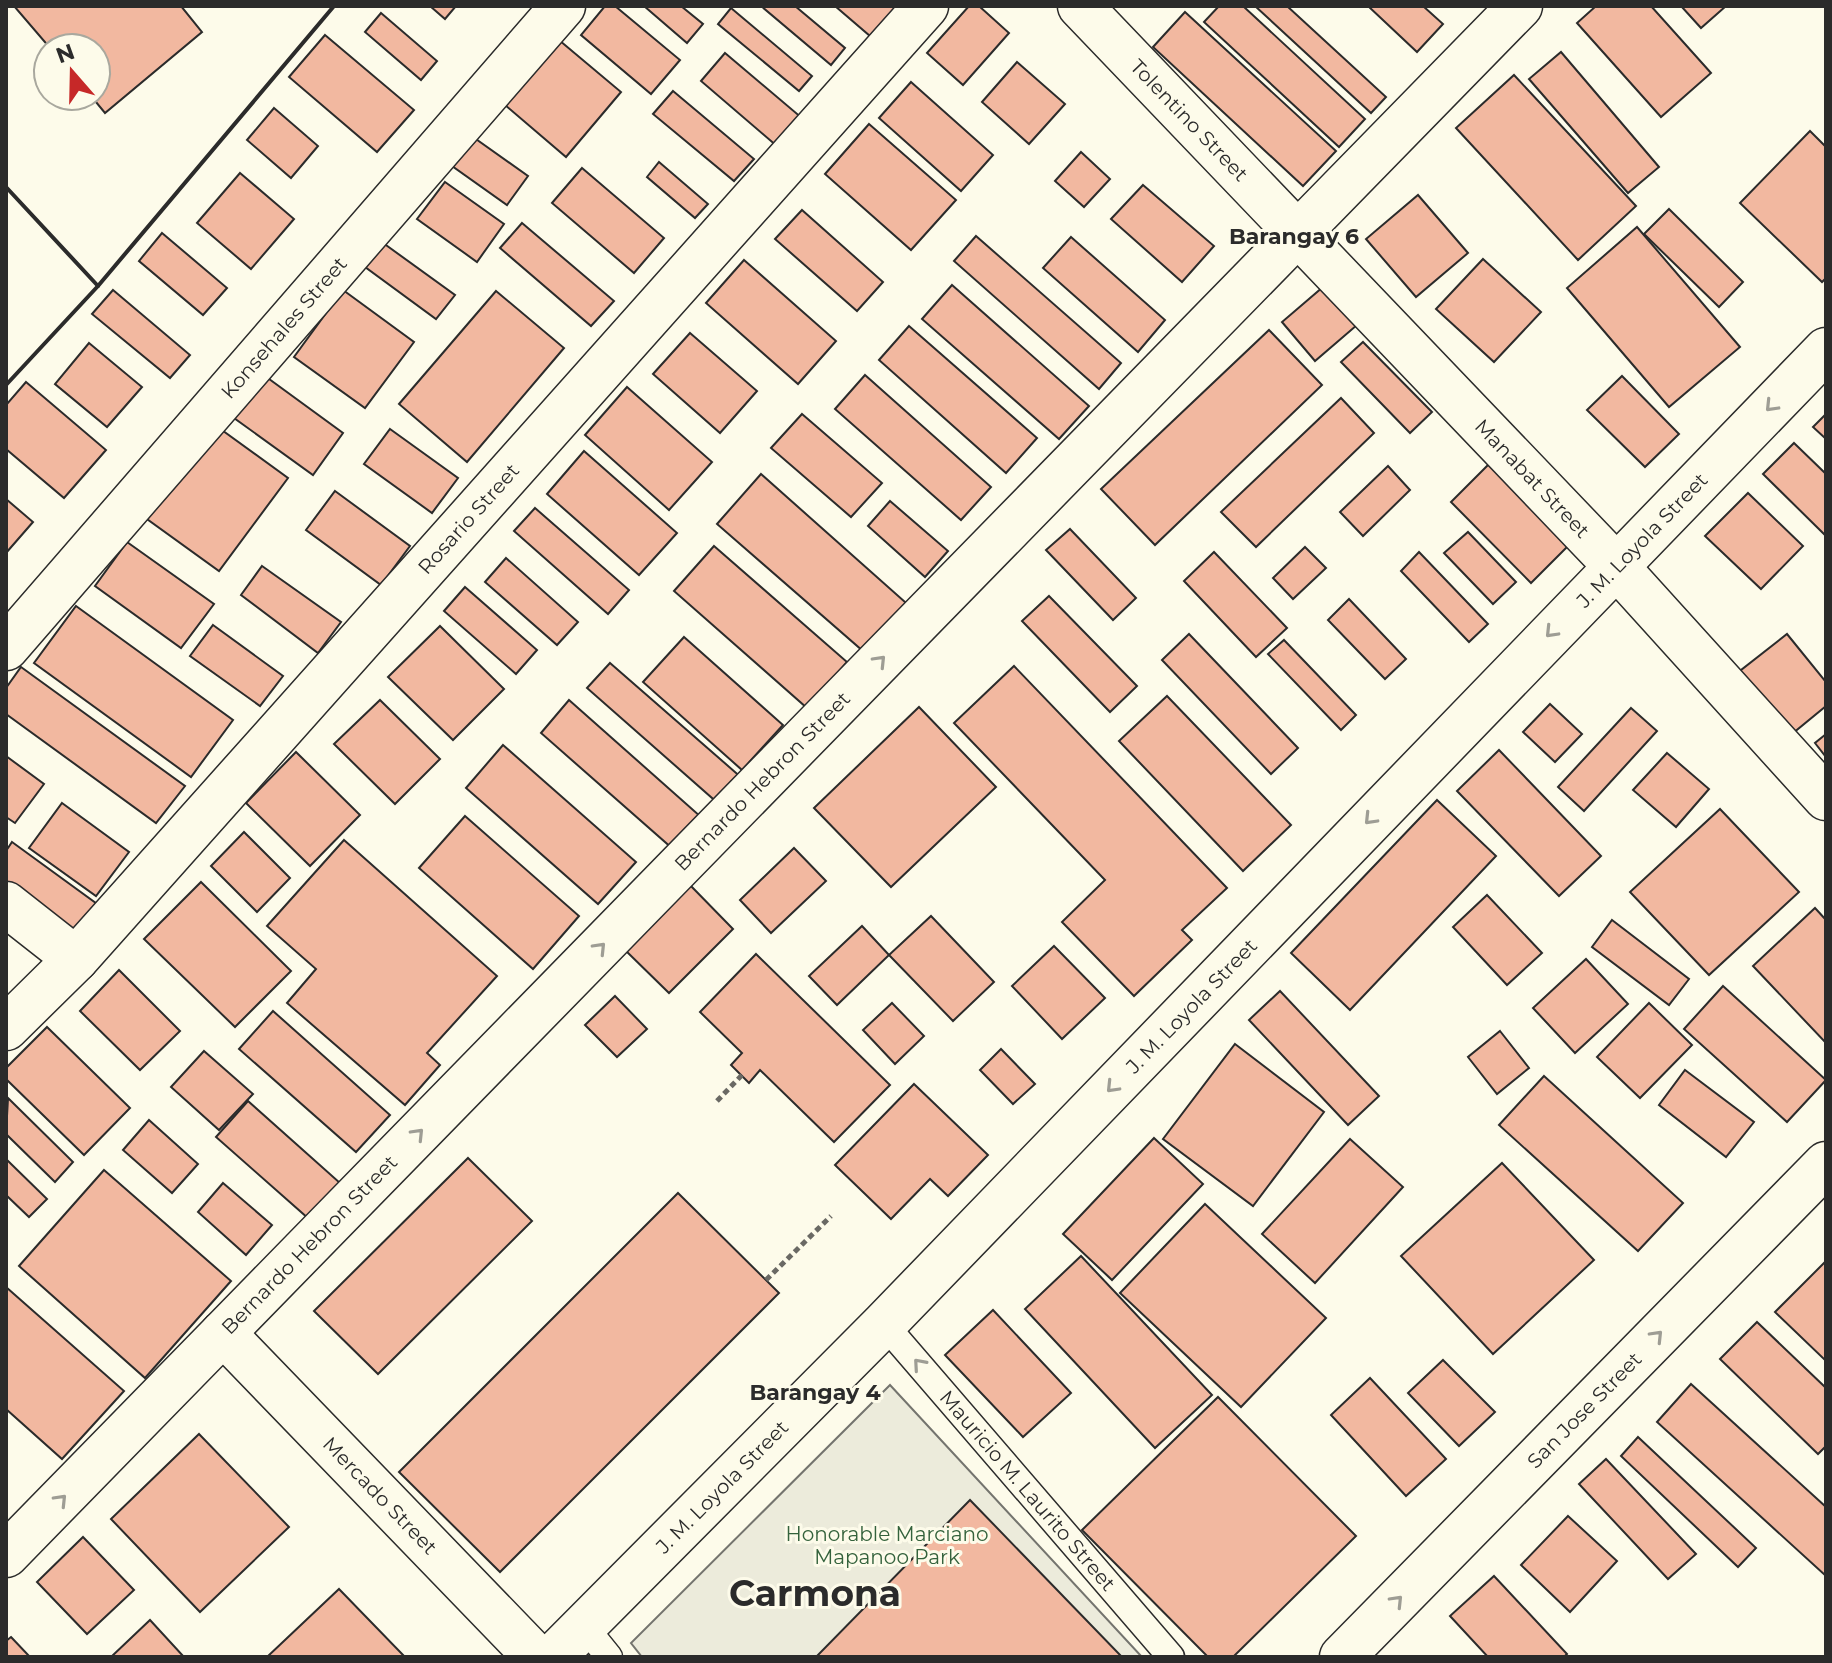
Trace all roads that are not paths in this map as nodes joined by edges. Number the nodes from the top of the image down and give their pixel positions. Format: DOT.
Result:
graph roads {
  1 [pos="563,6"];
  2 [pos="926,6"];
  3 [pos="1080,6"];
  4 [pos="1520,6"];
  5 [pos="1297,234"];
  6 [pos="1826,350"];
  7 [pos="1615,565"];
  8 [pos="6,648"];
  9 [pos="1826,798"];
  10 [pos="6,904"];
  11 [pos="76,959"];
  12 [pos="6,1028"];
  13 [pos="1826,1164"];
  14 [pos="884,1324"];
  15 [pos="223,1333"];
  16 [pos="6,1555"];
  17 [pos="596,1642"];
  18 [pos="536,1657"];
  19 [pos="553,1657"];
  20 [pos="1171,1657"];
  21 [pos="1342,1657"];
  1 -- 8 [label="street, Konsehales Street"];
  2 -- 11 [label="street, Rosario Street"];
  3 -- 5 [label="street, Tolentino Street"];
  4 -- 5 [label="street, Bernardo Hebron Street"];
  5 -- 7 [label="street, Manabat Street"];
  15 -- 5 [label="street, Bernardo Hebron Street, one-way"];
  6 -- 7 [label="street, J. M. Loyola Street, one-way"];
  7 -- 9 [label="street, Manabat Street"];
  7 -- 14 [label="street, J. M. Loyola Street, one-way"];
  10 -- 11 [label="street"];
  11 -- 12 [label="street, Rosario Street"];
  21 -- 13 [label="street, San Jose Street, one-way"];
  14 -- 17 [label="street, J. M. Loyola Street"];
  20 -- 14 [label="lane, Mauricio M. Laurito Street, one-way"];
  16 -- 15 [label="street, Bernardo Hebron Street, one-way"];
  15 -- 18 [label="street, Mercado Street"];
  17 -- 19 [label="street, J. M. Loyola Street"];
}
